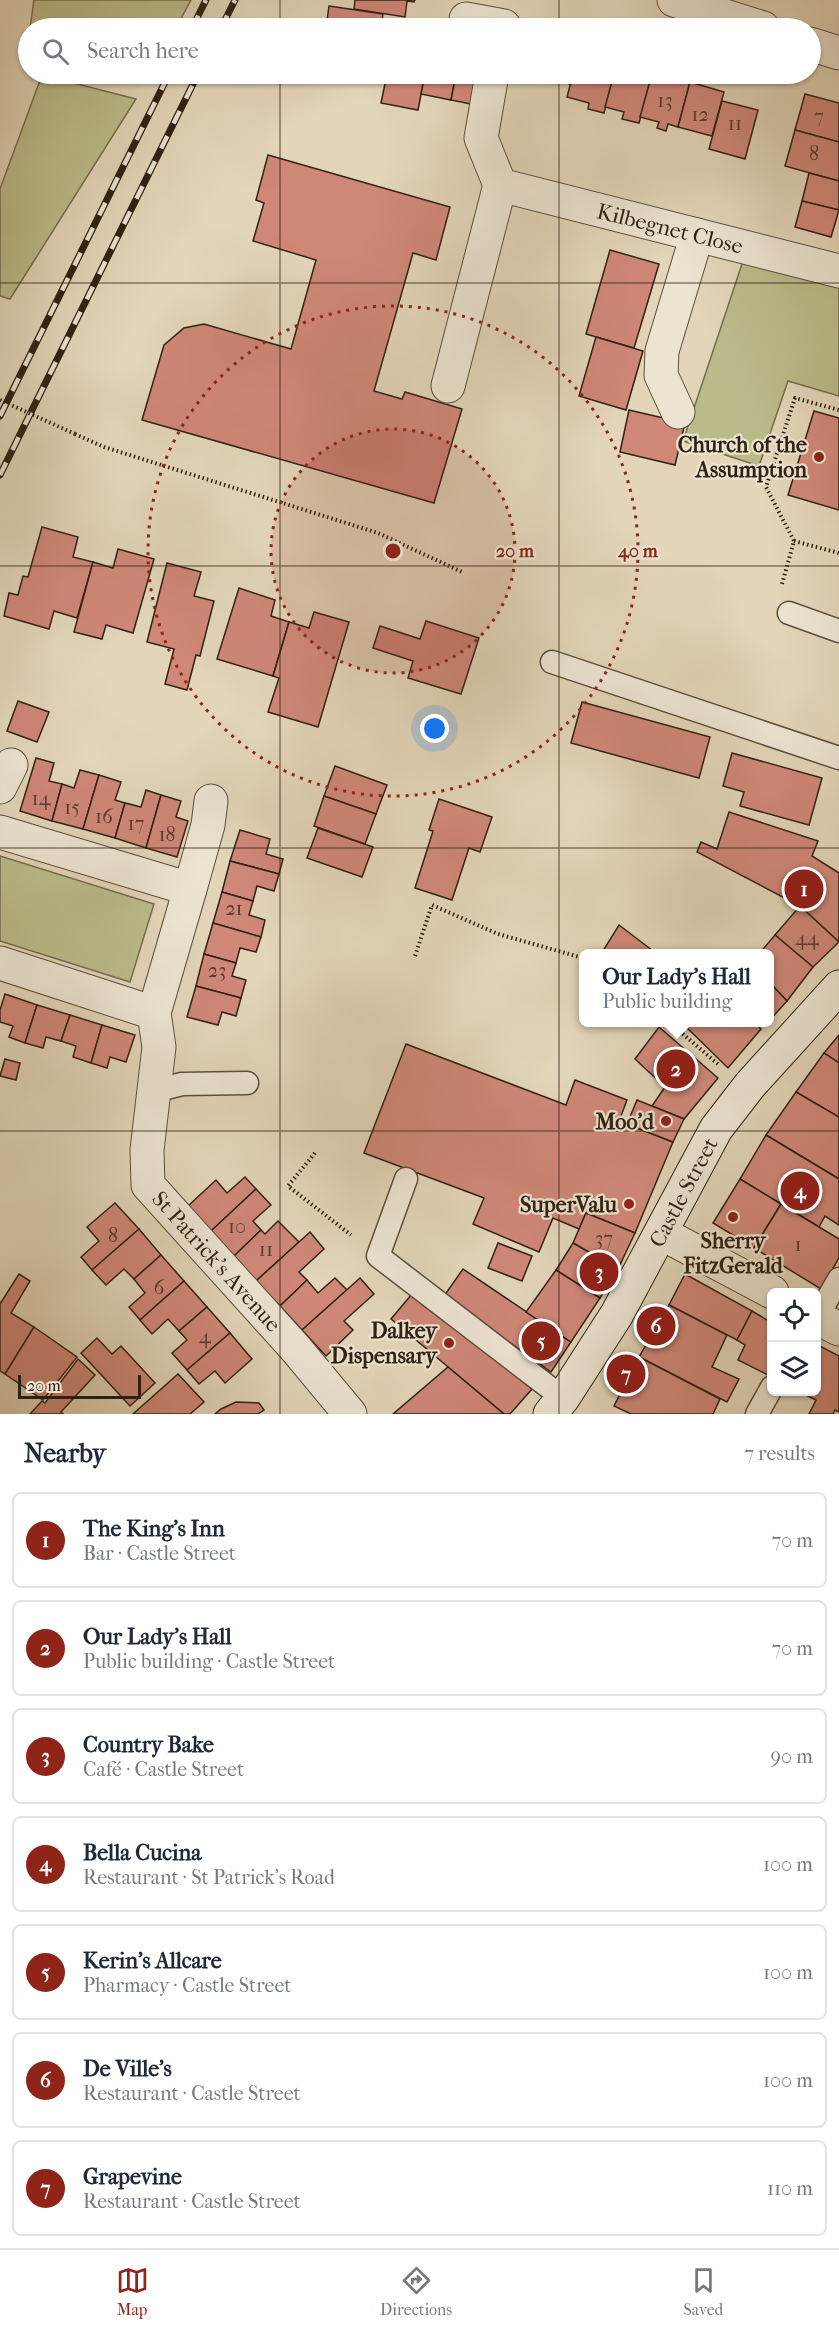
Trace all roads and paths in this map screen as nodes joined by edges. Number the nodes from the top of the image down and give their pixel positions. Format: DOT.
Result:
graph roads {
  1 [pos="674,0"];
  2 [pos="731,18"];
  3 [pos="821,47"];
  4 [pos="839,53"];
  5 [pos="490,84"];
  6 [pos="500,185"];
  7 [pos="697,235"];
  8 [pos="839,271"];
  9 [pos="448,386"];
  10 [pos="0,400"];
  11 [pos="839,410"];
  12 [pos="678,412"];
  13 [pos="794,541"];
  14 [pos="839,553"];
  15 [pos="462,572"];
  16 [pos="780,588"];
  17 [pos="789,613"];
  18 [pos="839,631"];
  19 [pos="552,662"];
  20 [pos="839,758"];
  21 [pos="211,801"];
  22 [pos="0,832"];
  23 [pos="190,889"];
  24 [pos="415,956"];
  25 [pos="579,957"];
  26 [pos="0,963"];
  27 [pos="839,987"];
  28 [pos="154,1013"];
  29 [pos="674,1027"];
  30 [pos="247,1083"];
  31 [pos="750,1085"];
  32 [pos="154,1091"];
  33 [pos="315,1153"];
  34 [pos="406,1179"];
  35 [pos="661,1233"];
  36 [pos="378,1256"];
  37 [pos="839,1279"];
  38 [pos="767,1290"];
  39 [pos="824,1321"];
  40 [pos="767,1394"];
  41 [pos="556,1406"];
  42 [pos="350,1414"];
  43 [pos="757,1414"];
  1 -- 2 [label="street"];
  3 -- 4 [label="street"];
  5 -- 6 [label="street"];
  6 -- 7 [label="street, Kilbegnet Close"];
  6 -- 9 [label="street"];
  7 -- 8 [label="street, Kilbegnet Close"];
  7 -- 12 [label="street"];
  10 -- 15 [label="path, bridge"];
  11 -- 13 [label="path"];
  13 -- 14 [label="path"];
  13 -- 16 [label="path"];
  17 -- 18 [label="lane"];
  19 -- 20 [label="lane"];
  21 -- 23 [label="street"];
  22 -- 23 [label="street"];
  23 -- 28 [label="street"];
  24 -- 25 [label="path"];
  26 -- 28 [label="street"];
  27 -- 31 [label="street, Castle Street"];
  28 -- 32 [label="street, St Patrick's Avenue"];
  29 -- 31 [label="path"];
  30 -- 32 [label="lane"];
  31 -- 35 [label="street, Castle Street"];
  32 -- 42 [label="street, St Patrick's Avenue"];
  33 -- 36 [label="path"];
  34 -- 36 [label="lane"];
  35 -- 38 [label="street"];
  35 -- 41 [label="street, Castle Street"];
  36 -- 41 [label="lane"];
  37 -- 39 [label="lane"];
  40 -- 43 [label="lane"];
}
